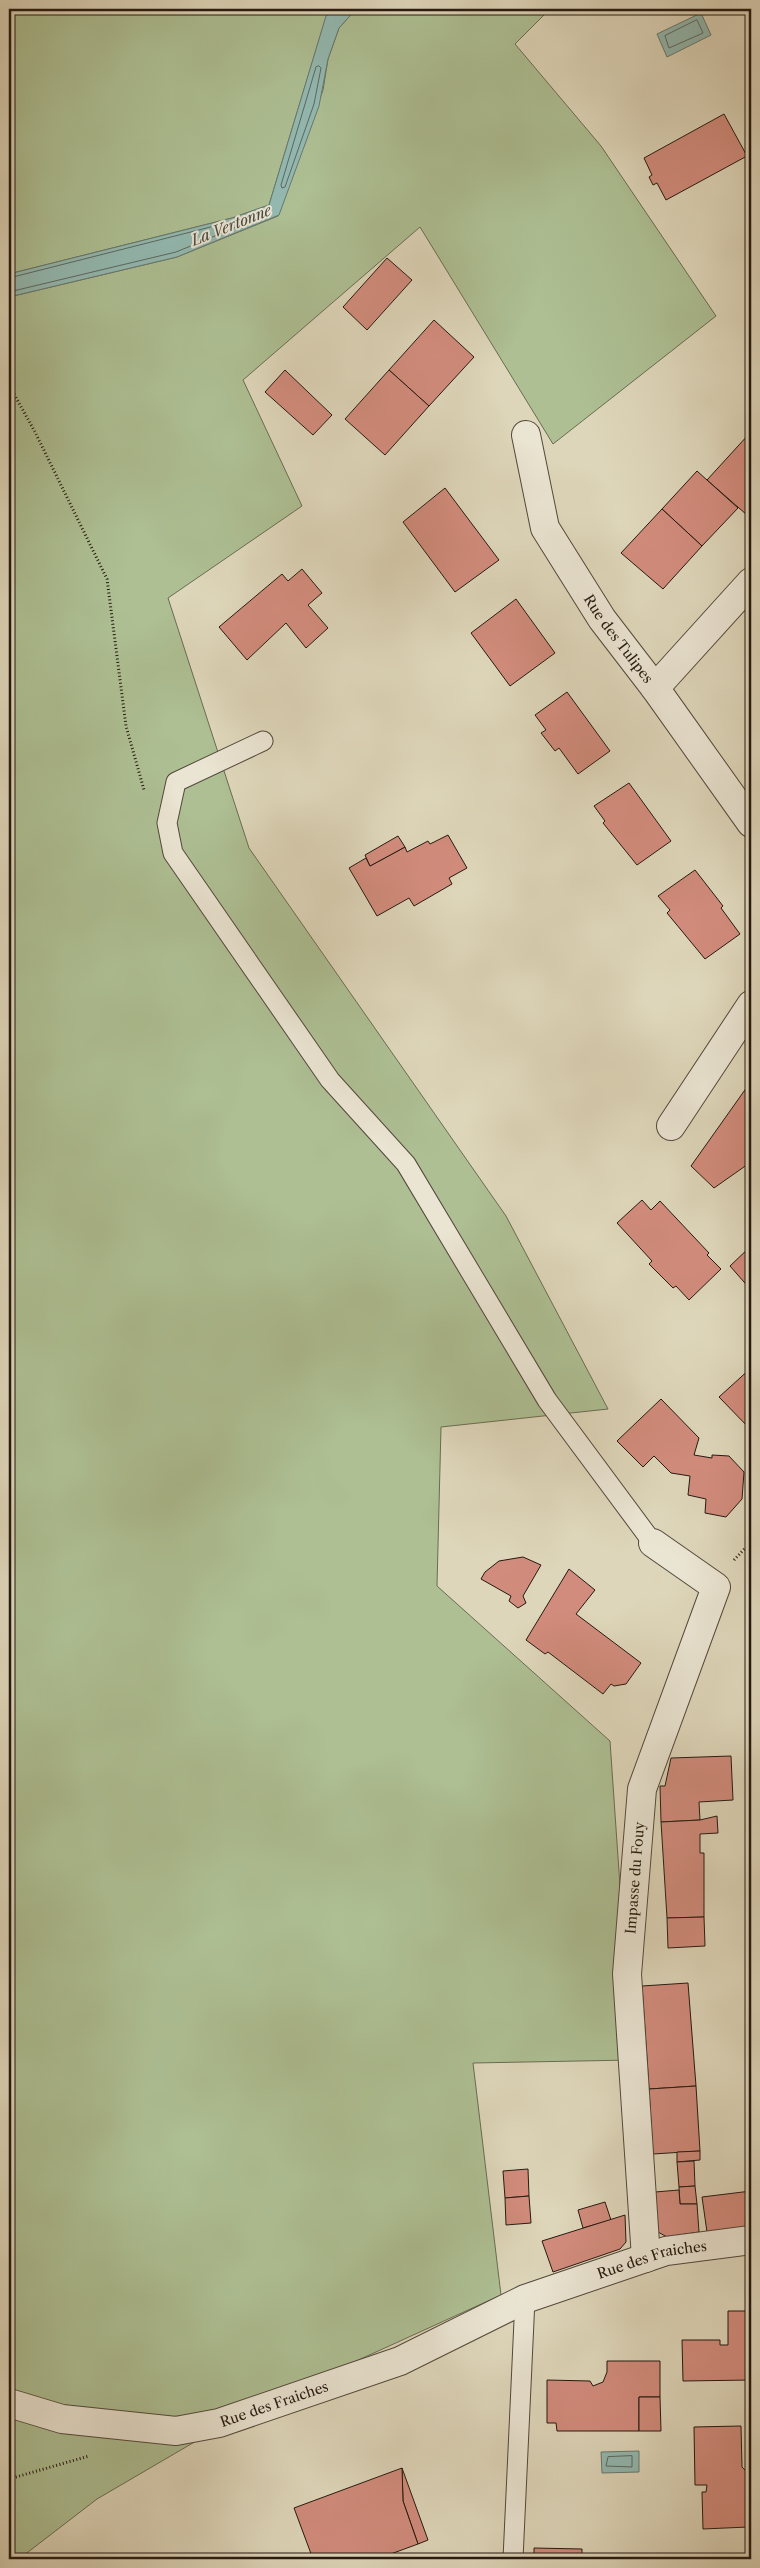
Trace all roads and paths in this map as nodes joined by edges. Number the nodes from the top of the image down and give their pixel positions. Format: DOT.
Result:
graph roads {
  1 [pos="9,385"];
  2 [pos="526,435"];
  3 [pos="751,582"];
  4 [pos="655,688"];
  5 [pos="263,740"];
  6 [pos="172,802"];
  7 [pos="751,824"];
  8 [pos="751,1005"];
  9 [pos="671,1126"];
  10 [pos="653,1543"];
  11 [pos="751,2240"];
  12 [pos="646,2258"];
  13 [pos="525,2299"];
  14 [pos="9,2403"];
  15 [pos="9,2547"];
  16 [pos="19,2559"];
  17 [pos="513,2559"];
  1 -- 6 [label="path"];
  2 -- 4 [label="street, Rue des Tulipes"];
  3 -- 4 [label="street"];
  4 -- 7 [label="street, Rue des Tulipes"];
  5 -- 6 [label="lane"];
  6 -- 10 [label="lane"];
  8 -- 9 [label="street"];
  10 -- 12 [label="street, Impasse du Fouy"];
  11 -- 12 [label="street, Rue des Fraiches"];
  12 -- 13 [label="street, Rue des Fraiches"];
  13 -- 14 [label="street, Rue des Fraiches"];
  13 -- 17 [label="lane"];
  15 -- 16 [label="path"];
}
